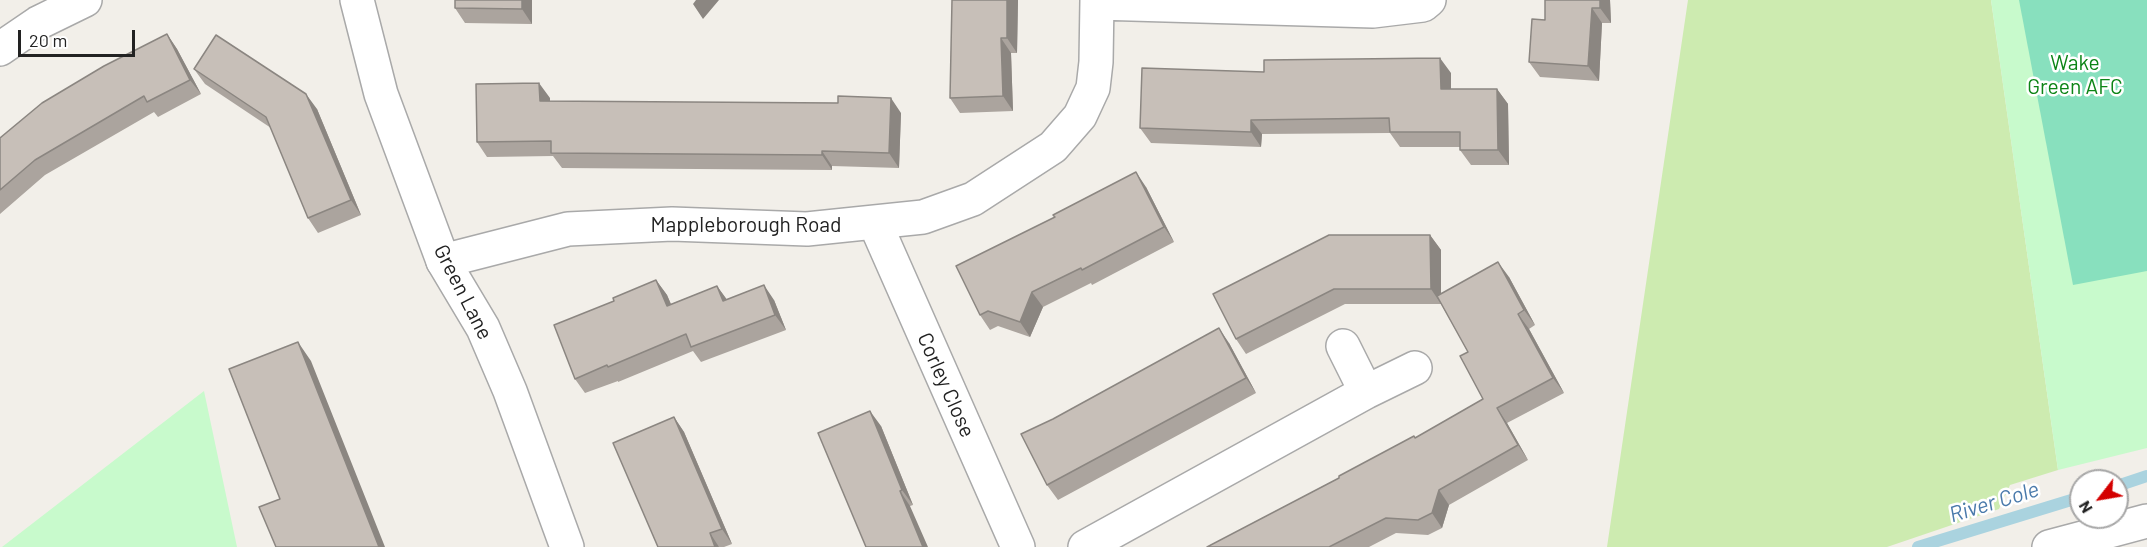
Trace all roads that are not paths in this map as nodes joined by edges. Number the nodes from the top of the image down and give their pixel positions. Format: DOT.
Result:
graph roads {
  1 [pos="85,0"];
  2 [pos="357,0"];
  3 [pos="1429,0"];
  4 [pos="1097,2"];
  5 [pos="0,49"];
  6 [pos="875,223"];
  7 [pos="443,261"];
  8 [pos="1342,346"];
  9 [pos="1415,368"];
  10 [pos="1366,392"];
  11 [pos="2147,521"];
  12 [pos="567,547"];
  13 [pos="1018,547"];
  14 [pos="1085,547"];
  15 [pos="2049,547"];
  1 -- 5 [label="street"];
  2 -- 7 [label="street, Green Lane"];
  3 -- 4 [label="street"];
  4 -- 6 [label="street, Mappleborough Road"];
  6 -- 7 [label="street, Mappleborough Road"];
  6 -- 13 [label="street, Corley Close"];
  7 -- 12 [label="street, Green Lane"];
  8 -- 10 [label="street"];
  9 -- 10 [label="street"];
  10 -- 14 [label="street"];
  11 -- 15 [label="street"];
}
